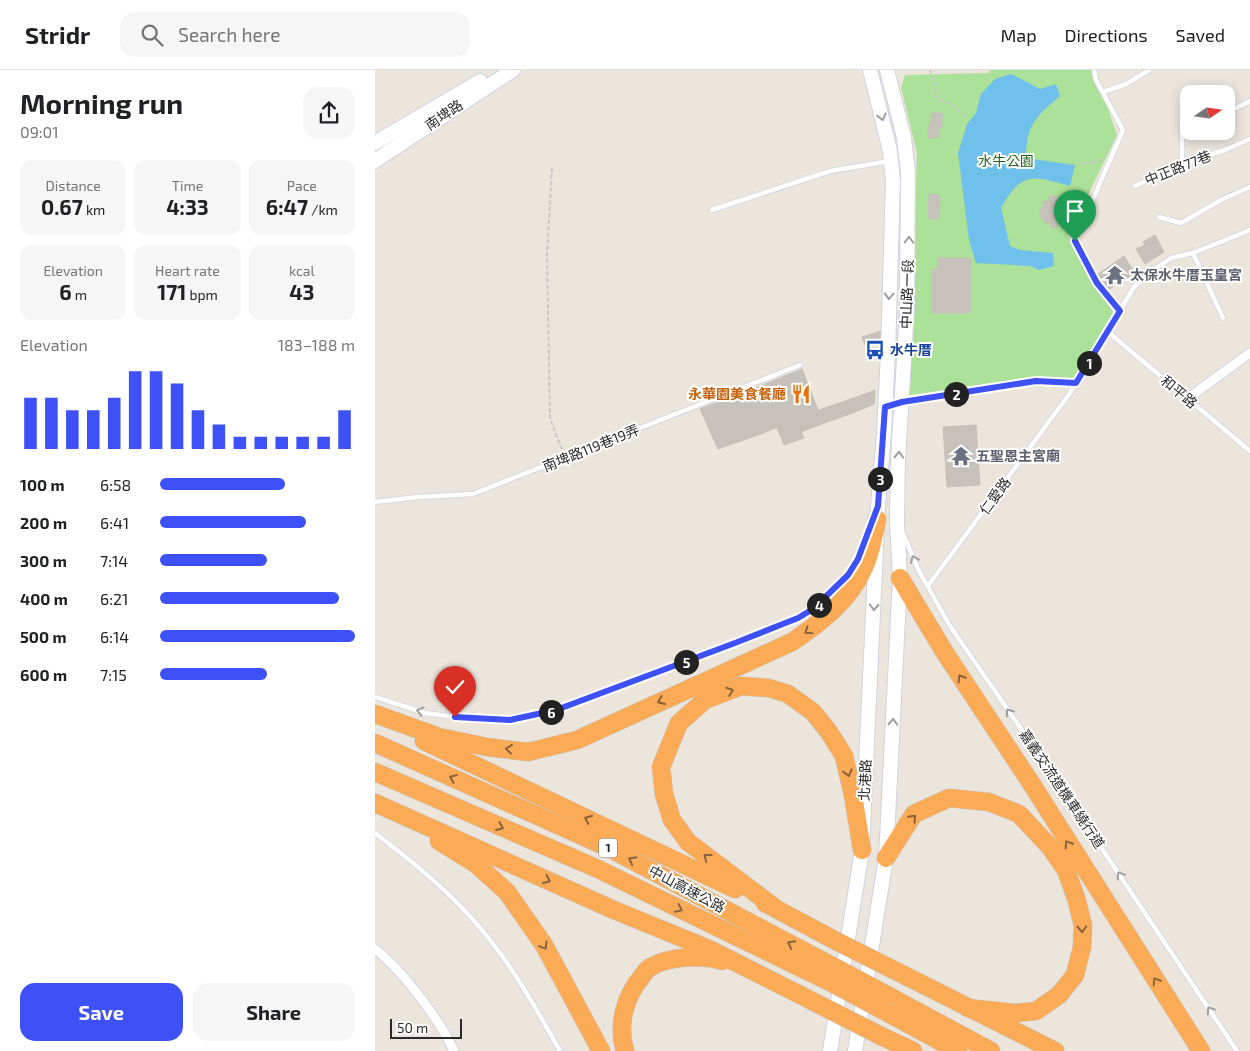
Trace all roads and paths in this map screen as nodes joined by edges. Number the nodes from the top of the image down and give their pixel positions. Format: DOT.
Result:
graph roads {
  1 [pos="498,70"];
  2 [pos="513,70"];
  3 [pos="870,70"];
  4 [pos="887,70"];
  5 [pos="930,70"];
  6 [pos="1094,70"];
  7 [pos="1149,70"];
  8 [pos="1103,92"];
  9 [pos="1250,101"];
  10 [pos="1235,108"];
  11 [pos="968,116"];
  12 [pos="1250,139"];
  13 [pos="1182,140"];
  14 [pos="375,143"];
  15 [pos="1112,154"];
  16 [pos="375,161"];
  17 [pos="891,161"];
  18 [pos="1079,164"];
  19 [pos="1182,164"];
  20 [pos="552,168"];
  21 [pos="1135,186"];
  22 [pos="1250,187"];
  23 [pos="1072,190"];
  24 [pos="712,210"];
  25 [pos="1087,214"];
  26 [pos="1159,217"];
  27 [pos="1249,232"];
  28 [pos="1193,252"];
  29 [pos="1120,311"];
  30 [pos="1223,318"];
  31 [pos="1108,332"];
  32 [pos="1250,353"];
  33 [pos="800,364"];
  34 [pos="1076,383"];
  35 [pos="1187,399"];
  36 [pos="902,402"];
  37 [pos="885,407"];
  38 [pos="1250,451"];
  39 [pos="565,458"];
  40 [pos="375,502"];
  41 [pos="874,519"];
  42 [pos="897,521"];
  43 [pos="865,542"];
  44 [pos="900,578"];
  45 [pos="928,586"];
  46 [pos="375,697"];
  47 [pos="375,714"];
  48 [pos="375,718"];
  49 [pos="375,743"];
  50 [pos="375,772"];
  51 [pos="375,804"];
  52 [pos="375,832"];
  53 [pos="862,850"];
  54 [pos="886,858"];
  55 [pos="774,907"];
  56 [pos="375,949"];
  57 [pos="755,971"];
  58 [pos="833,975"];
  59 [pos="968,1008"];
  60 [pos="454,1051"];
  61 [pos="559,1051"];
  62 [pos="601,1051"];
  63 [pos="625,1051"];
  64 [pos="830,1051"];
  65 [pos="855,1051"];
  66 [pos="913,1051"];
  67 [pos="958,1051"];
  68 [pos="991,1051"];
  69 [pos="1055,1051"];
  70 [pos="1201,1051"];
  71 [pos="1237,1051"];
  1 -- 14 [label="main road, 南埤路"];
  2 -- 16 [label="main road, 南埤路"];
  3 -- 17 [label="main road, 中山路一段, one-way"];
  36 -- 4 [label="main road, 中山路一段, one-way"];
  5 -- 11 [label="path"];
  6 -- 8 [label="lane"];
  7 -- 8 [label="lane"];
  8 -- 15 [label="lane"];
  9 -- 10 [label="lane"];
  12 -- 19 [label="lane, 中正路77巷"];
  13 -- 19 [label="lane"];
  15 -- 18 [label="path"];
  15 -- 25 [label="lane"];
  17 -- 24 [label="lane"];
  17 -- 37 [label="main road, 中山路一段, one-way"];
  19 -- 21 [label="lane, 中正路77巷"];
  20 -- 39 [label="path"];
  22 -- 26 [label="lane"];
  23 -- 25 [label="path"];
  25 -- 29 [label="lane"];
  27 -- 28 [label="lane, 仁愛路"];
  28 -- 29 [label="lane, 仁愛路"];
  28 -- 30 [label="lane"];
  29 -- 31 [label="lane, 仁愛路"];
  31 -- 34 [label="lane, 仁愛路"];
  31 -- 35 [label="lane, 和平路"];
  32 -- 35 [label="street"];
  33 -- 39 [label="lane, 南埤路119巷19弄"];
  34 -- 36 [label="lane"];
  34 -- 45 [label="lane, 仁愛路"];
  35 -- 38 [label="lane, 和平路"];
  36 -- 37 [label="lane"];
  42 -- 36 [label="main road, 中山路一段, one-way"];
  37 -- 41 [label="main road, 中山路一段"];
  39 -- 40 [label="lane, 南埤路119巷19弄"];
  41 -- 47 [label="highway, one-way"];
  41 -- 53 [label="main road, 北港路, one-way"];
  42 -- 44 [label="main road, 北港路"];
  45 -- 42 [label="lane, 嘉義交流道機車繞行道, one-way"];
  43 -- 46 [label="lane, one-way"];
  54 -- 44 [label="main road, 北港路, one-way"];
  70 -- 44 [label="highway, one-way"];
  71 -- 45 [label="lane, 嘉義交流道機車繞行道, one-way"];
  55 -- 48 [label="highway, one-way"];
  58 -- 49 [label="highway, 中山高速公路 / 1, one-way"];
  50 -- 58 [label="highway, 中山高速公路 / 1, one-way"];
  51 -- 57 [label="highway, one-way"];
  51 -- 62 [label="highway, one-way"];
  52 -- 61 [label="lane"];
  55 -- 53 [label="highway, one-way"];
  53 -- 64 [label="main road, 北港路"];
  54 -- 59 [label="highway, one-way"];
  54 -- 65 [label="main road, 北港路"];
  55 -- 59 [label="highway, bridge"];
  56 -- 60 [label="street"];
  57 -- 63 [label="highway"];
  57 -- 66 [label="highway, bridge"];
  58 -- 67 [label="highway, 中山高速公路 / 1, bridge"];
  58 -- 68 [label="highway, 中山高速公路 / 1, bridge"];
  59 -- 69 [label="highway"];
}
